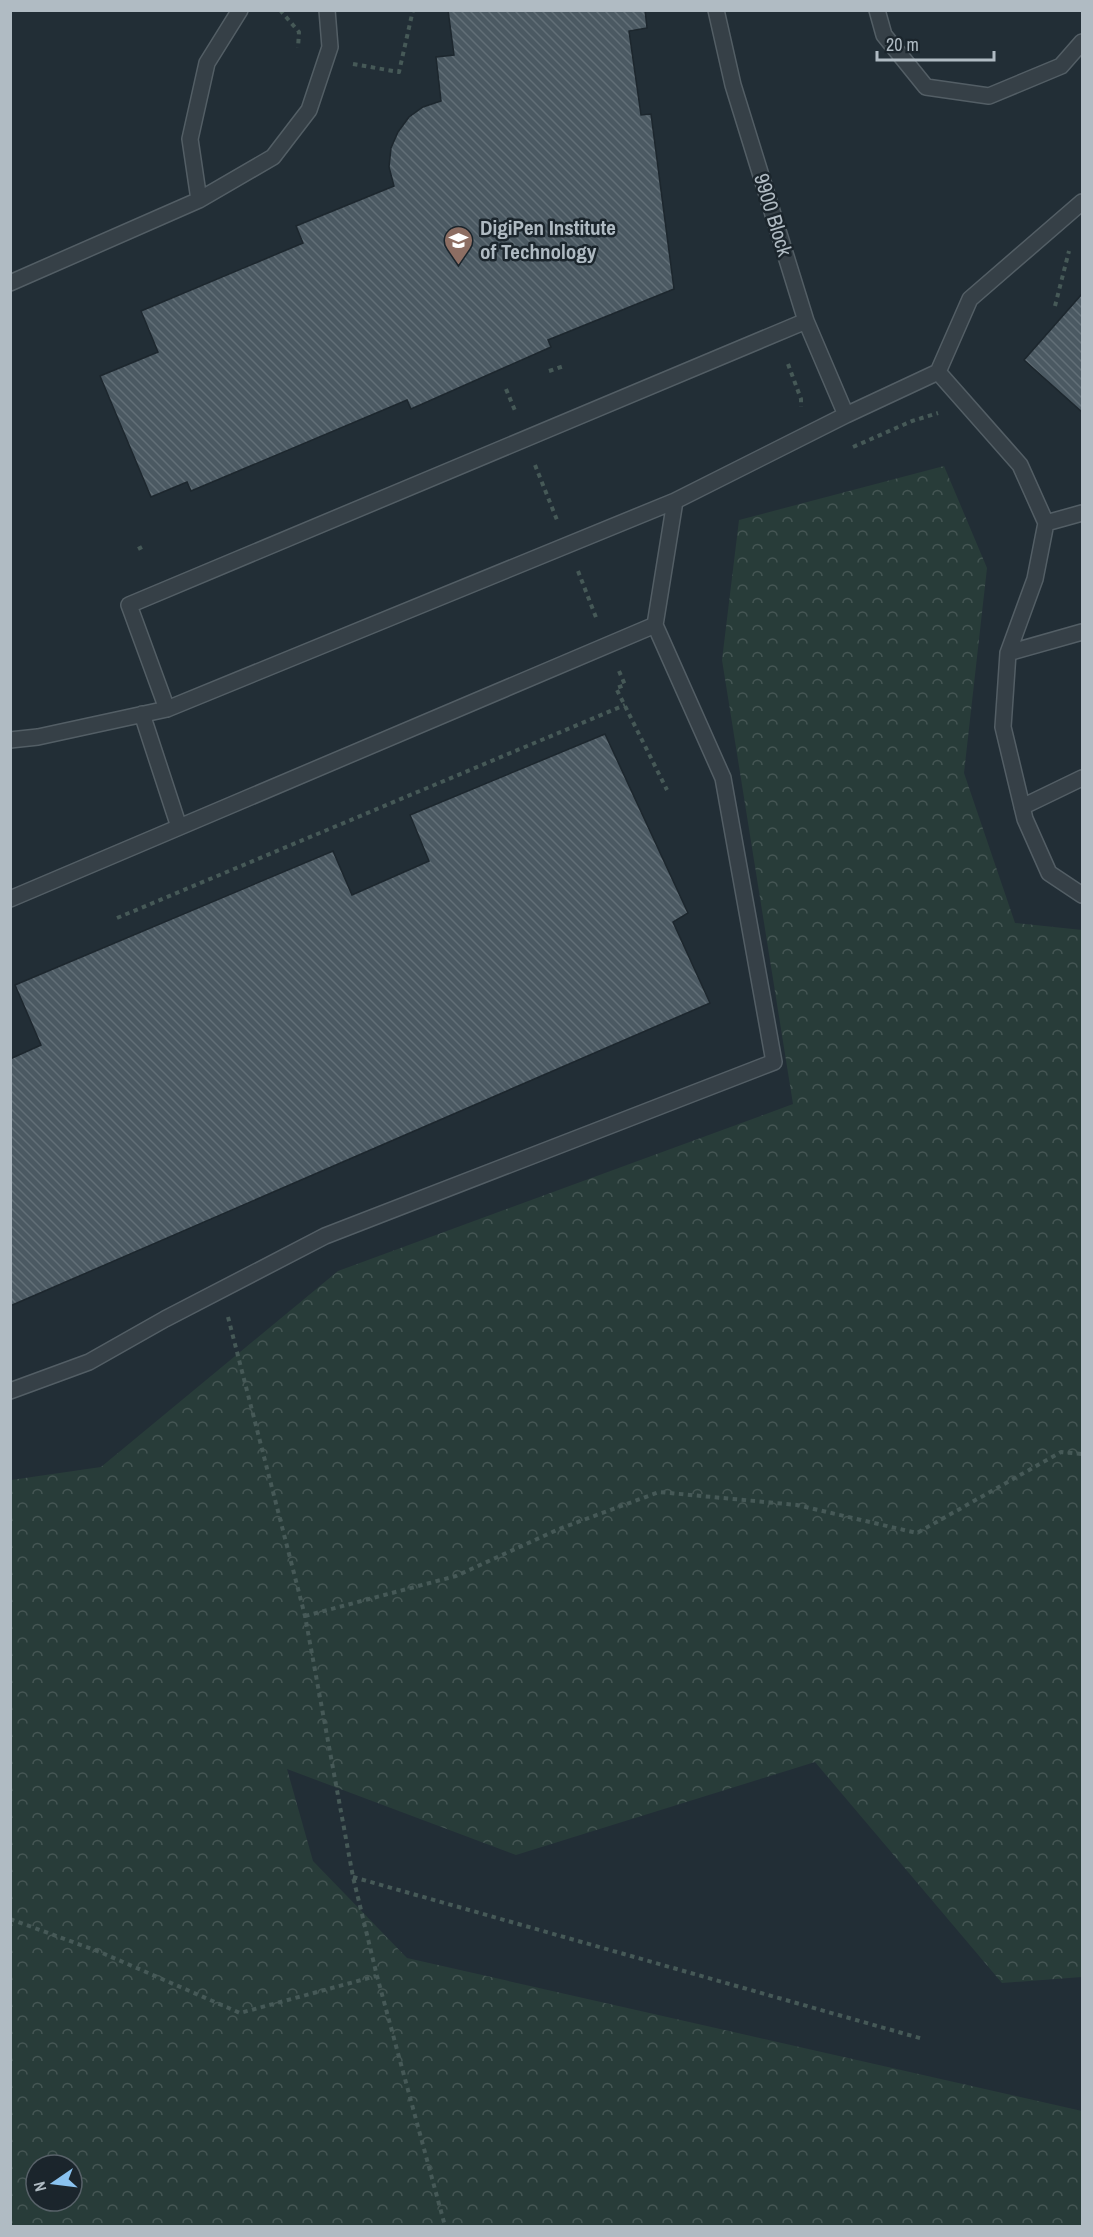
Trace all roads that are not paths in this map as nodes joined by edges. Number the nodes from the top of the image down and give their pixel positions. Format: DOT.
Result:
graph roads {
  1 [pos="240,10"];
  2 [pos="327,10"];
  3 [pos="716,10"];
  4 [pos="877,10"];
  5 [pos="1083,42"];
  6 [pos="199,200"];
  7 [pos="1083,202"];
  8 [pos="10,283"];
  9 [pos="806,321"];
  10 [pos="938,372"];
  11 [pos="846,415"];
  12 [pos="675,501"];
  13 [pos="1083,513"];
  14 [pos="1046,524"];
  15 [pos="655,625"];
  16 [pos="1083,632"];
  17 [pos="1008,653"];
  18 [pos="167,709"];
  19 [pos="142,714"];
  20 [pos="10,740"];
  21 [pos="1083,778"];
  22 [pos="1022,807"];
  23 [pos="179,827"];
  24 [pos="1083,895"];
  25 [pos="10,899"];
  26 [pos="10,1391"];
  1 -- 6 [label="lane"];
  2 -- 6 [label="lane"];
  3 -- 9 [label="lane, 9900 Block"];
  4 -- 5 [label="lane"];
  6 -- 8 [label="lane"];
  7 -- 10 [label="lane"];
  9 -- 11 [label="lane, 9900 Block"];
  9 -- 18 [label="lane"];
  10 -- 11 [label="lane"];
  10 -- 14 [label="lane"];
  11 -- 12 [label="lane"];
  12 -- 15 [label="lane"];
  12 -- 18 [label="lane"];
  13 -- 14 [label="lane"];
  14 -- 17 [label="lane"];
  15 -- 23 [label="lane"];
  15 -- 26 [label="lane"];
  16 -- 17 [label="lane"];
  17 -- 22 [label="lane"];
  18 -- 19 [label="lane"];
  19 -- 20 [label="lane"];
  19 -- 23 [label="lane"];
  21 -- 22 [label="lane"];
  22 -- 24 [label="lane"];
  23 -- 25 [label="lane"];
}
